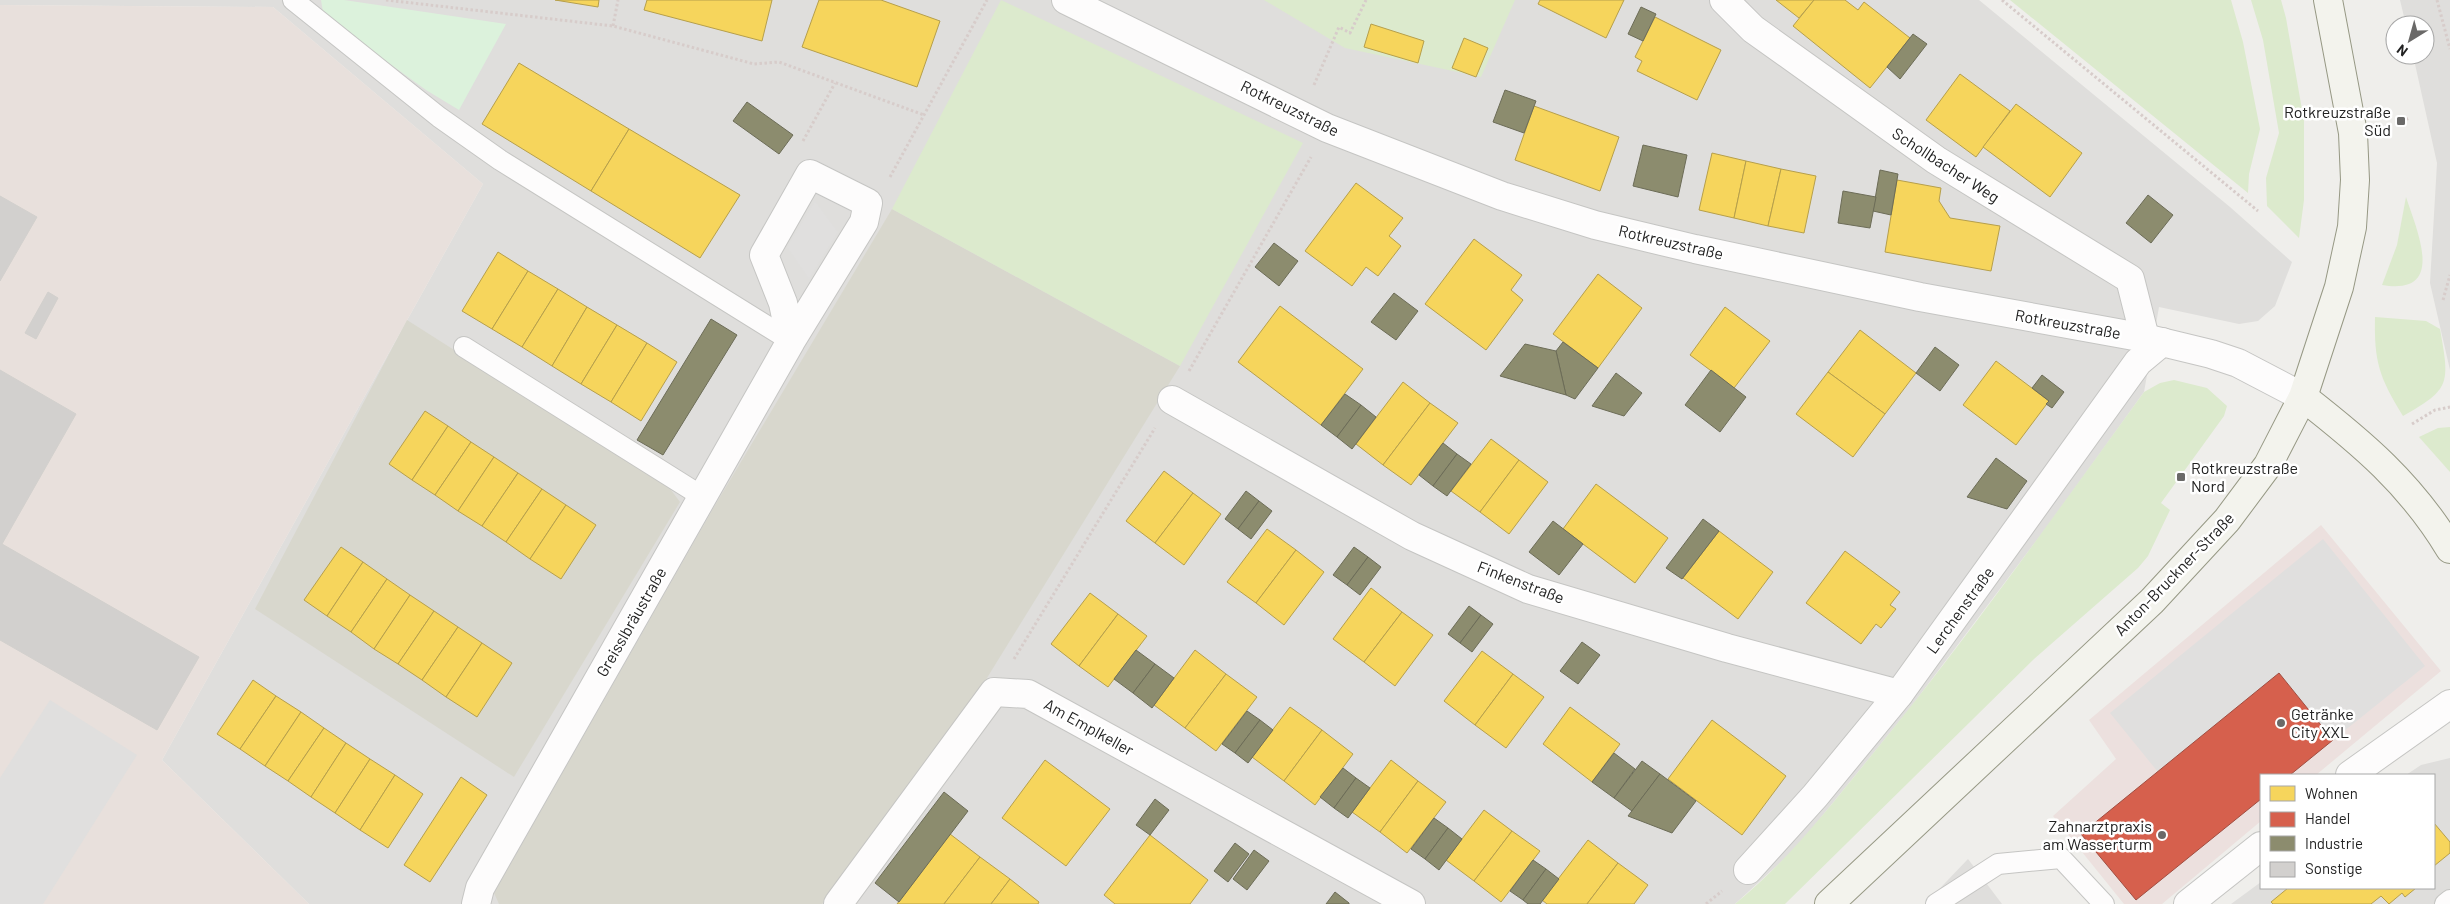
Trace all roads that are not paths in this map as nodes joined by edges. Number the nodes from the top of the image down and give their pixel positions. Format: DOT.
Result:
graph roads {
  1 [pos="294,0"];
  2 [pos="1066,0"];
  3 [pos="1724,0"];
  4 [pos="2328,0"];
  5 [pos="2153,340"];
  6 [pos="791,341"];
  7 [pos="464,347"];
  8 [pos="2303,397"];
  9 [pos="1172,400"];
  10 [pos="703,497"];
  11 [pos="2450,550"];
  12 [pos="1899,694"];
  13 [pos="2450,704"];
  14 [pos="2351,774"];
  15 [pos="2260,847"];
  16 [pos="1748,870"];
  17 [pos="2450,900"];
  18 [pos="476,904"];
  19 [pos="838,904"];
  20 [pos="1411,904"];
  21 [pos="1828,904"];
  22 [pos="1936,904"];
  23 [pos="2104,904"];
  24 [pos="2188,904"];
  25 [pos="2445,904"];
  1 -- 6 [label="lane"];
  2 -- 5 [label="street, Rotkreuzstraße"];
  3 -- 5 [label="street, Schollbacher Weg"];
  4 -- 8 [label="main road, Anton-Bruckner-Straße"];
  5 -- 8 [label="street, Rotkreuzstraße"];
  5 -- 12 [label="street, Lerchenstraße"];
  6 -- 6 [label="street, Greisslbräustraße"];
  6 -- 10 [label="street, Greisslbräustraße"];
  7 -- 10 [label="lane"];
  8 -- 11 [label="main road"];
  8 -- 21 [label="main road, Anton-Bruckner-Straße"];
  9 -- 12 [label="street, Finkenstraße"];
  10 -- 18 [label="street, Greisslbräustraße"];
  12 -- 16 [label="street, Lerchenstraße"];
  13 -- 14 [label="street"];
  15 -- 24 [label="street"];
  17 -- 25 [label="lane"];
  19 -- 20 [label="street, Am Emplkeller"];
  22 -- 23 [label="lane"];
}
